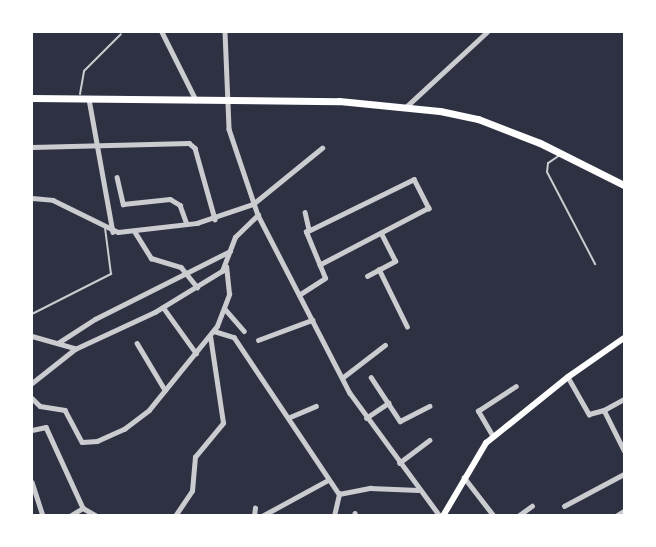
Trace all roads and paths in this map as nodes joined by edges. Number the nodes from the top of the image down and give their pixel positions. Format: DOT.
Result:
graph roads {
  1 [pos="162,32"];
  2 [pos="225,32"];
  3 [pos="486,32"];
  4 [pos="121,34"];
  5 [pos="479,34"];
  6 [pos="32,98"];
  7 [pos="79,99"];
  8 [pos="89,99"];
  9 [pos="197,101"];
  10 [pos="226,102"];
  11 [pos="407,106"];
  12 [pos="32,147"];
  13 [pos="97,147"];
  14 [pos="322,148"];
  15 [pos="561,154"];
  16 [pos="117,177"];
  17 [pos="625,185"];
  18 [pos="32,198"];
  19 [pos="253,204"];
  20 [pos="306,212"];
  21 [pos="258,215"];
  22 [pos="215,219"];
  23 [pos="187,225"];
  24 [pos="105,228"];
  25 [pos="309,230"];
  26 [pos="113,232"];
  27 [pos="135,232"];
  28 [pos="381,233"];
  29 [pos="230,251"];
  30 [pos="596,264"];
  31 [pos="320,265"];
  32 [pos="226,267"];
  33 [pos="379,269"];
  34 [pos="186,274"];
  35 [pos="367,276"];
  36 [pos="197,287"];
  37 [pos="299,295"];
  38 [pos="163,307"];
  39 [pos="224,309"];
  40 [pos="32,314"];
  41 [pos="312,320"];
  42 [pos="407,326"];
  43 [pos="244,331"];
  44 [pos="211,333"];
  45 [pos="32,335"];
  46 [pos="625,338"];
  47 [pos="258,340"];
  48 [pos="58,343"];
  49 [pos="137,343"];
  50 [pos="385,345"];
  51 [pos="75,349"];
  52 [pos="196,353"];
  53 [pos="371,377"];
  54 [pos="568,377"];
  55 [pos="342,378"];
  56 [pos="32,383"];
  57 [pos="516,386"];
  58 [pos="165,390"];
  59 [pos="32,398"];
  60 [pos="625,399"];
  61 [pos="388,403"];
  62 [pos="429,405"];
  63 [pos="316,406"];
  64 [pos="604,410"];
  65 [pos="290,417"];
  66 [pos="366,418"];
  67 [pos="32,430"];
  68 [pos="493,437"];
  69 [pos="429,440"];
  70 [pos="622,440"];
  71 [pos="625,450"];
  72 [pos="399,463"];
  73 [pos="625,474"];
  74 [pos="464,476"];
  75 [pos="328,480"];
  76 [pos="32,482"];
  77 [pos="419,490"];
  78 [pos="339,494"];
  79 [pos="532,506"];
  80 [pos="564,506"];
  81 [pos="83,508"];
  82 [pos="255,508"];
  83 [pos="625,511"];
  84 [pos="438,515"];
  85 [pos="43,516"];
  86 [pos="71,516"];
  87 [pos="97,516"];
  88 [pos="175,516"];
  89 [pos="254,516"];
  90 [pos="262,516"];
  91 [pos="334,516"];
  92 [pos="494,516"];
  93 [pos="518,516"];
  94 [pos="615,516"];
  1 -- 9 [label="street"];
  2 -- 10 [label="street"];
  3 -- 5 [label="street"];
  4 -- 7 [label="lane"];
  5 -- 11 [label="street"];
  6 -- 7 [label="highway"];
  7 -- 8 [label="highway"];
  8 -- 9 [label="highway"];
  8 -- 13 [label="street"];
  9 -- 10 [label="highway"];
  10 -- 11 [label="highway"];
  10 -- 19 [label="street"];
  11 -- 15 [label="highway"];
  12 -- 13 [label="street"];
  13 -- 22 [label="street"];
  13 -- 26 [label="street"];
  14 -- 19 [label="street"];
  15 -- 17 [label="highway"];
  15 -- 30 [label="lane"];
  16 -- 23 [label="street"];
  18 -- 24 [label="street"];
  19 -- 21 [label="street"];
  19 -- 22 [label="street"];
  20 -- 25 [label="street"];
  21 -- 29 [label="street"];
  21 -- 37 [label="street"];
  22 -- 23 [label="street"];
  23 -- 27 [label="street"];
  24 -- 26 [label="street"];
  24 -- 40 [label="lane"];
  25 -- 28 [label="street"];
  25 -- 31 [label="street"];
  26 -- 27 [label="street"];
  27 -- 34 [label="street"];
  28 -- 31 [label="street"];
  28 -- 33 [label="street"];
  29 -- 32 [label="street"];
  29 -- 34 [label="street"];
  31 -- 37 [label="street"];
  32 -- 36 [label="street"];
  32 -- 39 [label="street"];
  33 -- 35 [label="street"];
  33 -- 42 [label="street"];
  34 -- 36 [label="street"];
  34 -- 48 [label="street"];
  36 -- 38 [label="street"];
  37 -- 41 [label="street"];
  38 -- 51 [label="street"];
  38 -- 52 [label="street"];
  39 -- 43 [label="street"];
  39 -- 44 [label="street"];
  41 -- 47 [label="street"];
  41 -- 55 [label="street"];
  44 -- 52 [label="street"];
  44 -- 65 [label="street"];
  44 -- 88 [label="street"];
  45 -- 48 [label="street"];
  46 -- 54 [label="main road"];
  48 -- 51 [label="street"];
  49 -- 58 [label="street"];
  50 -- 55 [label="street"];
  51 -- 56 [label="street"];
  52 -- 58 [label="street"];
  53 -- 61 [label="street"];
  54 -- 64 [label="street"];
  54 -- 68 [label="main road"];
  55 -- 66 [label="street"];
  57 -- 68 [label="street"];
  58 -- 59 [label="street"];
  60 -- 64 [label="street"];
  61 -- 62 [label="street"];
  61 -- 66 [label="street"];
  63 -- 65 [label="street"];
  64 -- 70 [label="street"];
  65 -- 75 [label="street"];
  66 -- 72 [label="street"];
  67 -- 81 [label="street"];
  68 -- 74 [label="main road"];
  69 -- 72 [label="street"];
  70 -- 71 [label="street"];
  72 -- 77 [label="street"];
  73 -- 80 [label="street"];
  74 -- 84 [label="main road"];
  74 -- 92 [label="street"];
  75 -- 78 [label="street"];
  75 -- 90 [label="street"];
  76 -- 85 [label="street"];
  77 -- 78 [label="street"];
  77 -- 84 [label="street"];
  78 -- 91 [label="street"];
  79 -- 93 [label="street"];
  81 -- 86 [label="street"];
  81 -- 87 [label="street"];
  82 -- 89 [label="street"];
  83 -- 94 [label="street"];
}
